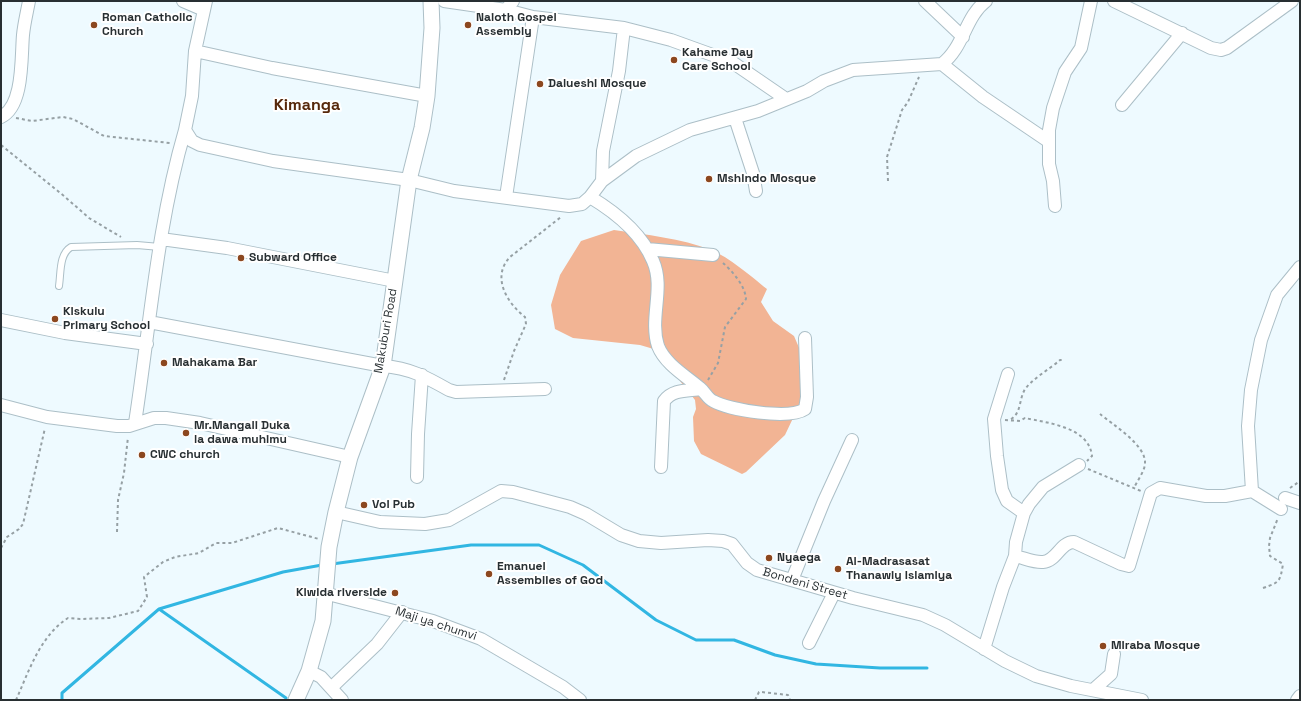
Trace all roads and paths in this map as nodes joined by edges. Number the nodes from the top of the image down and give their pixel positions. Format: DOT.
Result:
graph roads {
  1 [pos="29,1"];
  2 [pos="182,1"];
  3 [pos="431,1"];
  4 [pos="444,1"];
  5 [pos="925,1"];
  6 [pos="986,1"];
  7 [pos="1091,1"];
  8 [pos="1114,1"];
  9 [pos="1292,1"];
  10 [pos="205,5"];
  11 [pos="510,6"];
  12 [pos="533,17"];
  13 [pos="624,28"];
  14 [pos="1182,33"];
  15 [pos="963,37"];
  16 [pos="195,51"];
  17 [pos="942,64"];
  18 [pos="923,66"];
  19 [pos="427,96"];
  20 [pos="786,99"];
  21 [pos="1122,105"];
  22 [pos="3,116"];
  23 [pos="735,118"];
  24 [pos="185,130"];
  25 [pos="1048,141"];
  26 [pos="181,144"];
  27 [pos="1,145"];
  28 [pos="409,180"];
  29 [pos="602,181"];
  30 [pos="888,181"];
  31 [pos="756,192"];
  32 [pos="506,197"];
  33 [pos="590,197"];
  34 [pos="569,206"];
  35 [pos="1055,206"];
  36 [pos="160,243"];
  37 [pos="137,245"];
  38 [pos="647,249"];
  39 [pos="713,255"];
  40 [pos="1300,267"];
  41 [pos="395,281"];
  42 [pos="59,286"];
  43 [pos="1,320"];
  44 [pos="149,322"];
  45 [pos="805,338"];
  46 [pos="147,344"];
  47 [pos="1064,360"];
  48 [pos="383,366"];
  49 [pos="1008,374"];
  50 [pos="422,375"];
  51 [pos="545,389"];
  52 [pos="701,389"];
  53 [pos="499,392"];
  54 [pos="1,405"];
  55 [pos="1100,414"];
  56 [pos="47,417"];
  57 [pos="1011,419"];
  58 [pos="132,424"];
  59 [pos="995,428"];
  60 [pos="852,440"];
  61 [pos="350,457"];
  62 [pos="1079,465"];
  63 [pos="661,467"];
  64 [pos="417,478"];
  65 [pos="1300,481"];
  66 [pos="1134,488"];
  67 [pos="1252,491"];
  68 [pos="1151,493"];
  69 [pos="1285,498"];
  70 [pos="1300,502"];
  71 [pos="1281,510"];
  72 [pos="336,512"];
  73 [pos="1024,513"];
  74 [pos="117,532"];
  75 [pos="329,544"];
  76 [pos="1,548"];
  77 [pos="1015,556"];
  78 [pos="792,580"];
  79 [pos="1263,588"];
  80 [pos="324,593"];
  81 [pos="834,593"];
  82 [pos="402,612"];
  83 [pos="809,643"];
  84 [pos="984,649"];
  85 [pos="1114,654"];
  86 [pos="309,671"];
  87 [pos="332,687"];
  88 [pos="1093,690"];
  89 [pos="1300,696"];
  90 [pos="16,700"];
  91 [pos="296,700"];
  92 [pos="342,700"];
  93 [pos="580,700"];
  94 [pos="755,700"];
  95 [pos="790,700"];
  96 [pos="1142,700"];
  97 [pos="1297,700"];
  1 -- 22 [label="street"];
  2 -- 10 [label="street"];
  3 -- 19 [label="street, Makuburi Road"];
  4 -- 11 [label="street"];
  5 -- 15 [label="street"];
  6 -- 15 [label="street"];
  7 -- 25 [label="street"];
  8 -- 14 [label="street"];
  9 -- 14 [label="street"];
  10 -- 16 [label="street"];
  11 -- 12 [label="street"];
  12 -- 13 [label="street"];
  12 -- 32 [label="street"];
  13 -- 20 [label="street"];
  13 -- 29 [label="street"];
  14 -- 21 [label="street"];
  15 -- 17 [label="street"];
  16 -- 19 [label="street"];
  16 -- 24 [label="street"];
  17 -- 18 [label="street"];
  17 -- 25 [label="street"];
  18 -- 20 [label="street"];
  18 -- 30 [label="path"];
  19 -- 28 [label="street, Makuburi Road"];
  20 -- 23 [label="street"];
  22 -- 26 [label="path"];
  23 -- 29 [label="street"];
  23 -- 31 [label="street"];
  24 -- 26 [label="street"];
  24 -- 28 [label="street"];
  25 -- 35 [label="street"];
  26 -- 36 [label="street"];
  27 -- 37 [label="path"];
  28 -- 32 [label="street"];
  28 -- 41 [label="street, Makuburi Road"];
  29 -- 33 [label="street"];
  32 -- 34 [label="street"];
  33 -- 34 [label="street"];
  33 -- 38 [label="street"];
  34 -- 53 [label="path"];
  36 -- 37 [label="lane"];
  36 -- 41 [label="street"];
  36 -- 44 [label="street"];
  37 -- 42 [label="lane"];
  38 -- 39 [label="street"];
  38 -- 52 [label="street"];
  39 -- 52 [label="path"];
  40 -- 67 [label="street"];
  41 -- 48 [label="street, Makuburi Road"];
  43 -- 46 [label="street"];
  44 -- 46 [label="street"];
  44 -- 48 [label="street"];
  45 -- 52 [label="street"];
  46 -- 58 [label="street"];
  47 -- 57 [label="path"];
  48 -- 50 [label="street"];
  48 -- 61 [label="street, Makuburi Road"];
  49 -- 59 [label="street"];
  50 -- 53 [label="street"];
  50 -- 64 [label="street"];
  51 -- 53 [label="street"];
  52 -- 63 [label="street"];
  54 -- 56 [label="street"];
  55 -- 66 [label="path"];
  56 -- 58 [label="street"];
  56 -- 76 [label="path"];
  57 -- 59 [label="path"];
  57 -- 62 [label="path"];
  58 -- 61 [label="street"];
  58 -- 74 [label="path"];
  59 -- 73 [label="street"];
  60 -- 78 [label="street"];
  61 -- 72 [label="street, Makuburi Road"];
  62 -- 66 [label="path"];
  62 -- 73 [label="street"];
  65 -- 69 [label="path"];
  66 -- 68 [label="path"];
  67 -- 68 [label="street"];
  67 -- 71 [label="street"];
  68 -- 77 [label="street"];
  69 -- 70 [label="street"];
  71 -- 79 [label="path"];
  72 -- 75 [label="street, Makuburi Road"];
  72 -- 78 [label="street, Bondeni Street"];
  73 -- 77 [label="street"];
  75 -- 80 [label="street, Makuburi Road"];
  75 -- 90 [label="path"];
  77 -- 84 [label="street"];
  78 -- 81 [label="street, Bondeni Street"];
  80 -- 82 [label="street, Maji ya chumvi"];
  80 -- 86 [label="street, Makuburi Road"];
  81 -- 83 [label="street"];
  81 -- 84 [label="street, Bondeni Street"];
  82 -- 87 [label="street"];
  82 -- 93 [label="street, Maji ya chumvi"];
  84 -- 88 [label="street, Bondeni Street"];
  85 -- 88 [label="street"];
  86 -- 87 [label="street"];
  86 -- 91 [label="street, Makuburi Road"];
  87 -- 92 [label="street"];
  88 -- 96 [label="street, Bondeni Street"];
  89 -- 97 [label="street"];
  94 -- 95 [label="path"];
}
